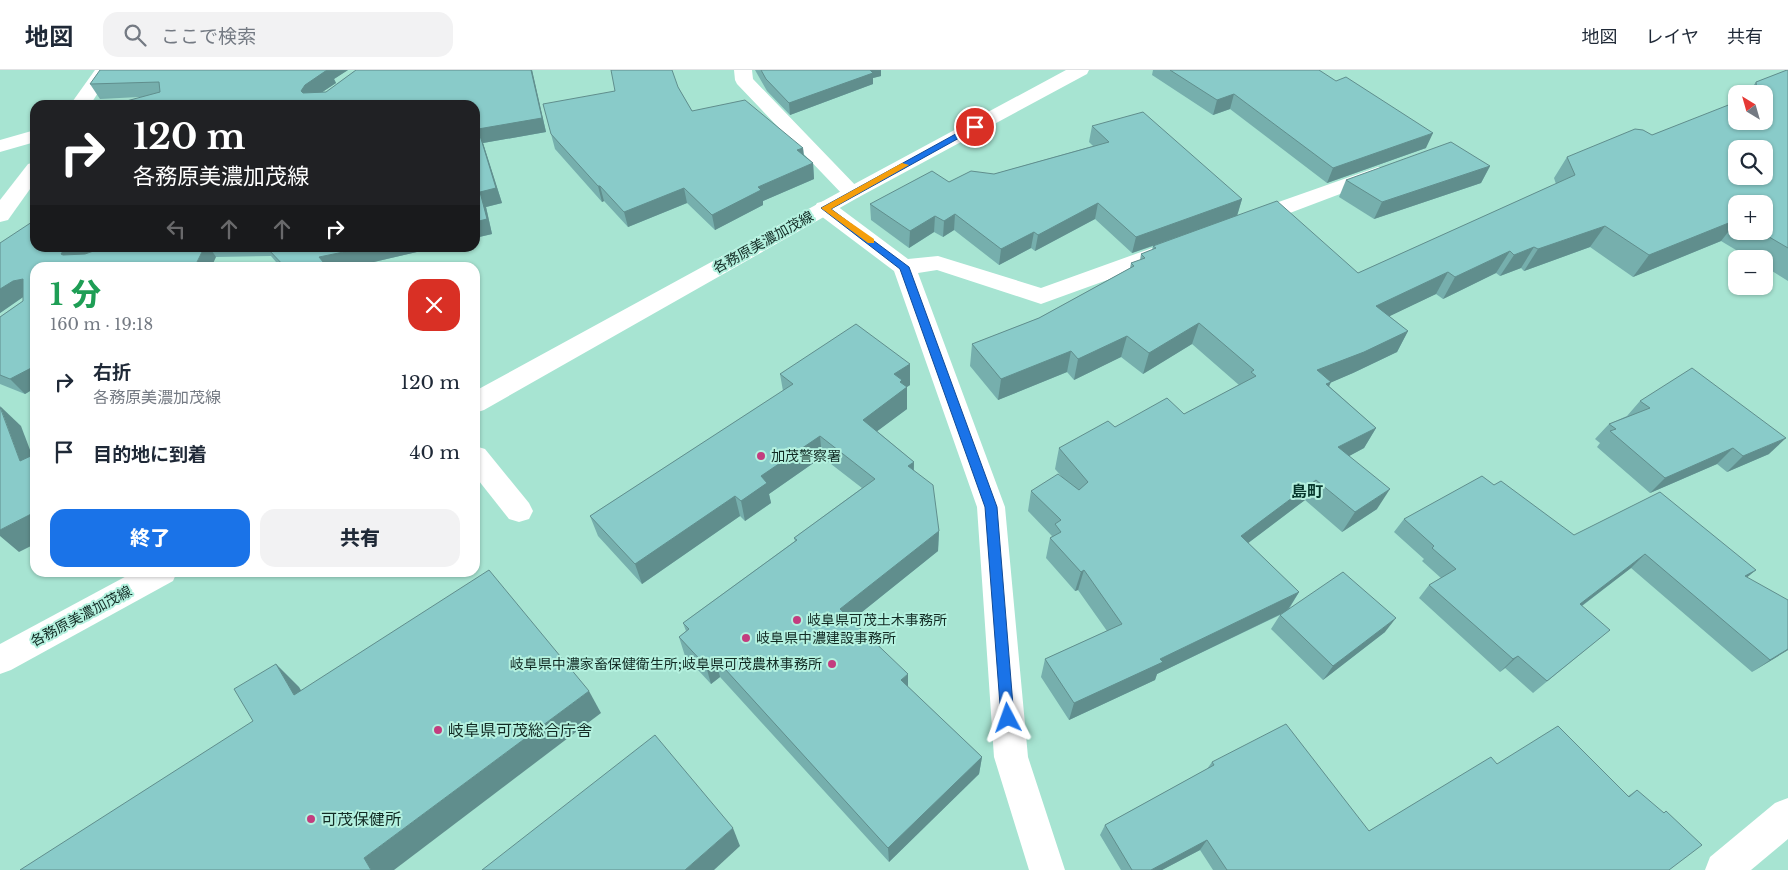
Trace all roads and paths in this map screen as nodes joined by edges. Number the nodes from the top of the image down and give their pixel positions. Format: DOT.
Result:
graph roads {
  1 [pos="104,70"];
  2 [pos="743,70"];
  3 [pos="1080,70"];
  4 [pos="83,100"];
  5 [pos="30,137"];
  6 [pos="0,146"];
  7 [pos="1394,168"];
  8 [pos="30,175"];
  9 [pos="852,193"];
  10 [pos="825,208"];
  11 [pos="0,215"];
  12 [pos="1227,228"];
  13 [pos="1190,242"];
  14 [pos="904,267"];
  15 [pos="480,400"];
  16 [pos="480,462"];
  17 [pos="519,511"];
  18 [pos="153,577"];
  19 [pos="0,660"];
  20 [pos="1788,816"];
  21 [pos="1047,870"];
  22 [pos="1723,870"];
  1 -- 4 [label="street"];
  2 -- 9 [label="street"];
  3 -- 9 [label="street, 各務原美濃加茂線"];
  5 -- 6 [label="street"];
  7 -- 12 [label="street"];
  8 -- 11 [label="street"];
  9 -- 10 [label="street, 各務原美濃加茂線"];
  10 -- 14 [label="street"];
  10 -- 15 [label="street, 各務原美濃加茂線"];
  13 -- 14 [label="street"];
  14 -- 21 [label="street"];
  16 -- 17 [label="street"];
  18 -- 19 [label="street, 各務原美濃加茂線"];
  20 -- 22 [label="street"];
}
